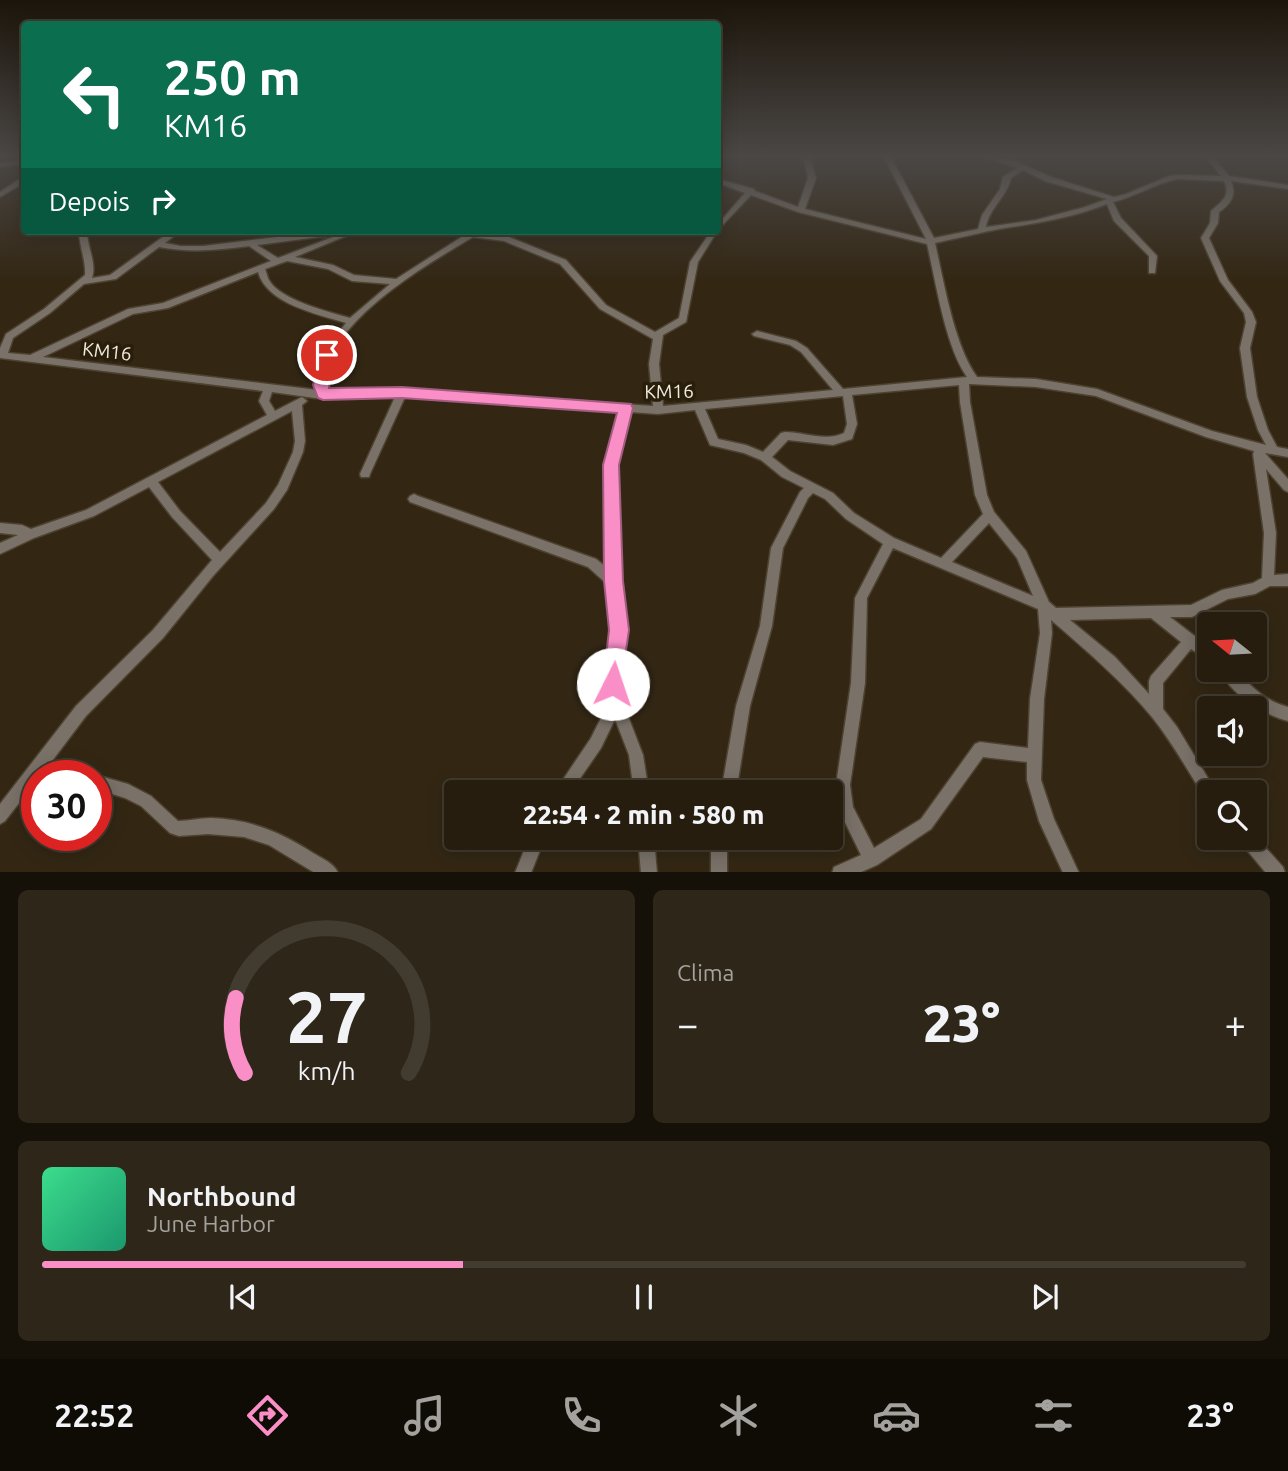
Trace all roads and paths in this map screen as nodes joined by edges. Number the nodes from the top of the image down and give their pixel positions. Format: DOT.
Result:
graph roads {
  1 [pos="745,198"];
  2 [pos="769,198"];
  3 [pos="805,198"];
  4 [pos="909,198"];
  5 [pos="995,198"];
  6 [pos="1102,198"];
  7 [pos="1125,198"];
  8 [pos="1229,198"];
  9 [pos="1112,201"];
  10 [pos="801,210"];
  11 [pos="721,224"];
  12 [pos="982,231"];
  13 [pos="83,235"];
  14 [pos="171,235"];
  15 [pos="298,235"];
  16 [pos="342,235"];
  17 [pos="471,235"];
  18 [pos="495,235"];
  19 [pos="713,235"];
  20 [pos="248,242"];
  21 [pos="929,242"];
  22 [pos="161,244"];
  23 [pos="280,259"];
  24 [pos="260,267"];
  25 [pos="1152,271"];
  26 [pos="85,282"];
  27 [pos="398,282"];
  28 [pos="351,321"];
  29 [pos="757,334"];
  30 [pos="658,338"];
  31 [pos="1,355"];
  32 [pos="31,359"];
  33 [pos="969,381"];
  34 [pos="268,390"];
  35 [pos="844,392"];
  36 [pos="402,393"];
  37 [pos="319,394"];
  38 [pos="297,404"];
  39 [pos="626,408"];
  40 [pos="699,408"];
  41 [pos="658,410"];
  42 [pos="273,417"];
  43 [pos="1258,451"];
  44 [pos="1274,451"];
  45 [pos="1288,453"];
  46 [pos="765,457"];
  47 [pos="365,474"];
  48 [pos="150,480"];
  49 [pos="1288,487"];
  50 [pos="810,489"];
  51 [pos="414,499"];
  52 [pos="989,515"];
  53 [pos="0,528"];
  54 [pos="30,534"];
  55 [pos="890,542"];
  56 [pos="0,549"];
  57 [pos="220,559"];
  58 [pos="943,564"];
  59 [pos="1288,580"];
  60 [pos="613,581"];
  61 [pos="1268,581"];
  62 [pos="1049,610"];
  63 [pos="1152,611"];
  64 [pos="1191,640"];
  65 [pos="1197,645"];
  66 [pos="1238,682"];
  67 [pos="616,703"];
  68 [pos="1156,711"];
  69 [pos="1288,714"];
  70 [pos="1034,756"];
  71 [pos="43,760"];
  72 [pos="570,780"];
  73 [pos="640,780"];
  74 [pos="730,780"];
  75 [pos="1201,780"];
  76 [pos="112,786"];
  77 [pos="21,789"];
  78 [pos="0,816"];
  79 [pos="532,850"];
  80 [pos="647,850"];
  81 [pos="719,850"];
  82 [pos="1257,850"];
  83 [pos="871,859"];
  84 [pos="328,872"];
  85 [pos="523,872"];
  86 [pos="649,872"];
  87 [pos="719,872"];
  88 [pos="841,872"];
  89 [pos="1071,872"];
  90 [pos="1276,872"];
  1 -- 11 [label="street"];
  2 -- 10 [label="street"];
  3 -- 10 [label="street"];
  4 -- 21 [label="street"];
  5 -- 12 [label="street"];
  6 -- 9 [label="street"];
  7 -- 9 [label="street"];
  8 -- 44 [label="street"];
  9 -- 12 [label="street"];
  9 -- 25 [label="street"];
  10 -- 21 [label="street"];
  12 -- 21 [label="street"];
  13 -- 26 [label="street"];
  14 -- 22 [label="street"];
  15 -- 20 [label="street"];
  16 -- 23 [label="street"];
  17 -- 27 [label="street"];
  18 -- 30 [label="street"];
  19 -- 30 [label="street"];
  20 -- 22 [label="street"];
  20 -- 23 [label="street"];
  21 -- 33 [label="street"];
  22 -- 26 [label="street"];
  23 -- 24 [label="street"];
  23 -- 27 [label="street"];
  24 -- 28 [label="street"];
  24 -- 32 [label="street"];
  26 -- 31 [label="street"];
  27 -- 28 [label="street"];
  28 -- 37 [label="street"];
  29 -- 35 [label="street"];
  30 -- 41 [label="street"];
  31 -- 32 [label="street, KM16"];
  32 -- 34 [label="street, KM16"];
  33 -- 35 [label="street, KM16"];
  33 -- 43 [label="street, KM16"];
  33 -- 52 [label="street"];
  34 -- 37 [label="street, KM16"];
  34 -- 42 [label="street"];
  35 -- 40 [label="street, KM16"];
  35 -- 46 [label="street"];
  36 -- 37 [label="street, KM16"];
  36 -- 39 [label="street, KM16"];
  36 -- 47 [label="street"];
  37 -- 38 [label="street"];
  38 -- 42 [label="street"];
  38 -- 57 [label="street"];
  39 -- 41 [label="street, KM16"];
  39 -- 60 [label="street"];
  40 -- 41 [label="street, KM16"];
  40 -- 46 [label="street"];
  42 -- 48 [label="street"];
  43 -- 44 [label="street, KM16"];
  43 -- 49 [label="street"];
  43 -- 61 [label="street"];
  44 -- 45 [label="street, KM16"];
  46 -- 50 [label="street"];
  48 -- 54 [label="street"];
  48 -- 57 [label="street"];
  50 -- 55 [label="street"];
  50 -- 74 [label="street"];
  51 -- 60 [label="street"];
  52 -- 58 [label="street"];
  52 -- 62 [label="street"];
  53 -- 54 [label="street"];
  54 -- 56 [label="street"];
  55 -- 58 [label="street"];
  55 -- 83 [label="street"];
  57 -- 71 [label="street"];
  58 -- 62 [label="street"];
  59 -- 61 [label="street"];
  60 -- 67 [label="street"];
  61 -- 63 [label="street"];
  62 -- 63 [label="street"];
  62 -- 68 [label="street"];
  62 -- 70 [label="street"];
  63 -- 64 [label="street"];
  64 -- 65 [label="street"];
  64 -- 68 [label="street"];
  66 -- 69 [label="street"];
  67 -- 72 [label="street"];
  67 -- 73 [label="street"];
  68 -- 75 [label="street"];
  70 -- 83 [label="street"];
  70 -- 89 [label="street"];
  76 -- 84 [label="street"];
  77 -- 78 [label="street"];
  79 -- 85 [label="street"];
  80 -- 86 [label="street"];
  81 -- 87 [label="street"];
  82 -- 90 [label="street"];
  83 -- 88 [label="street"];
}
